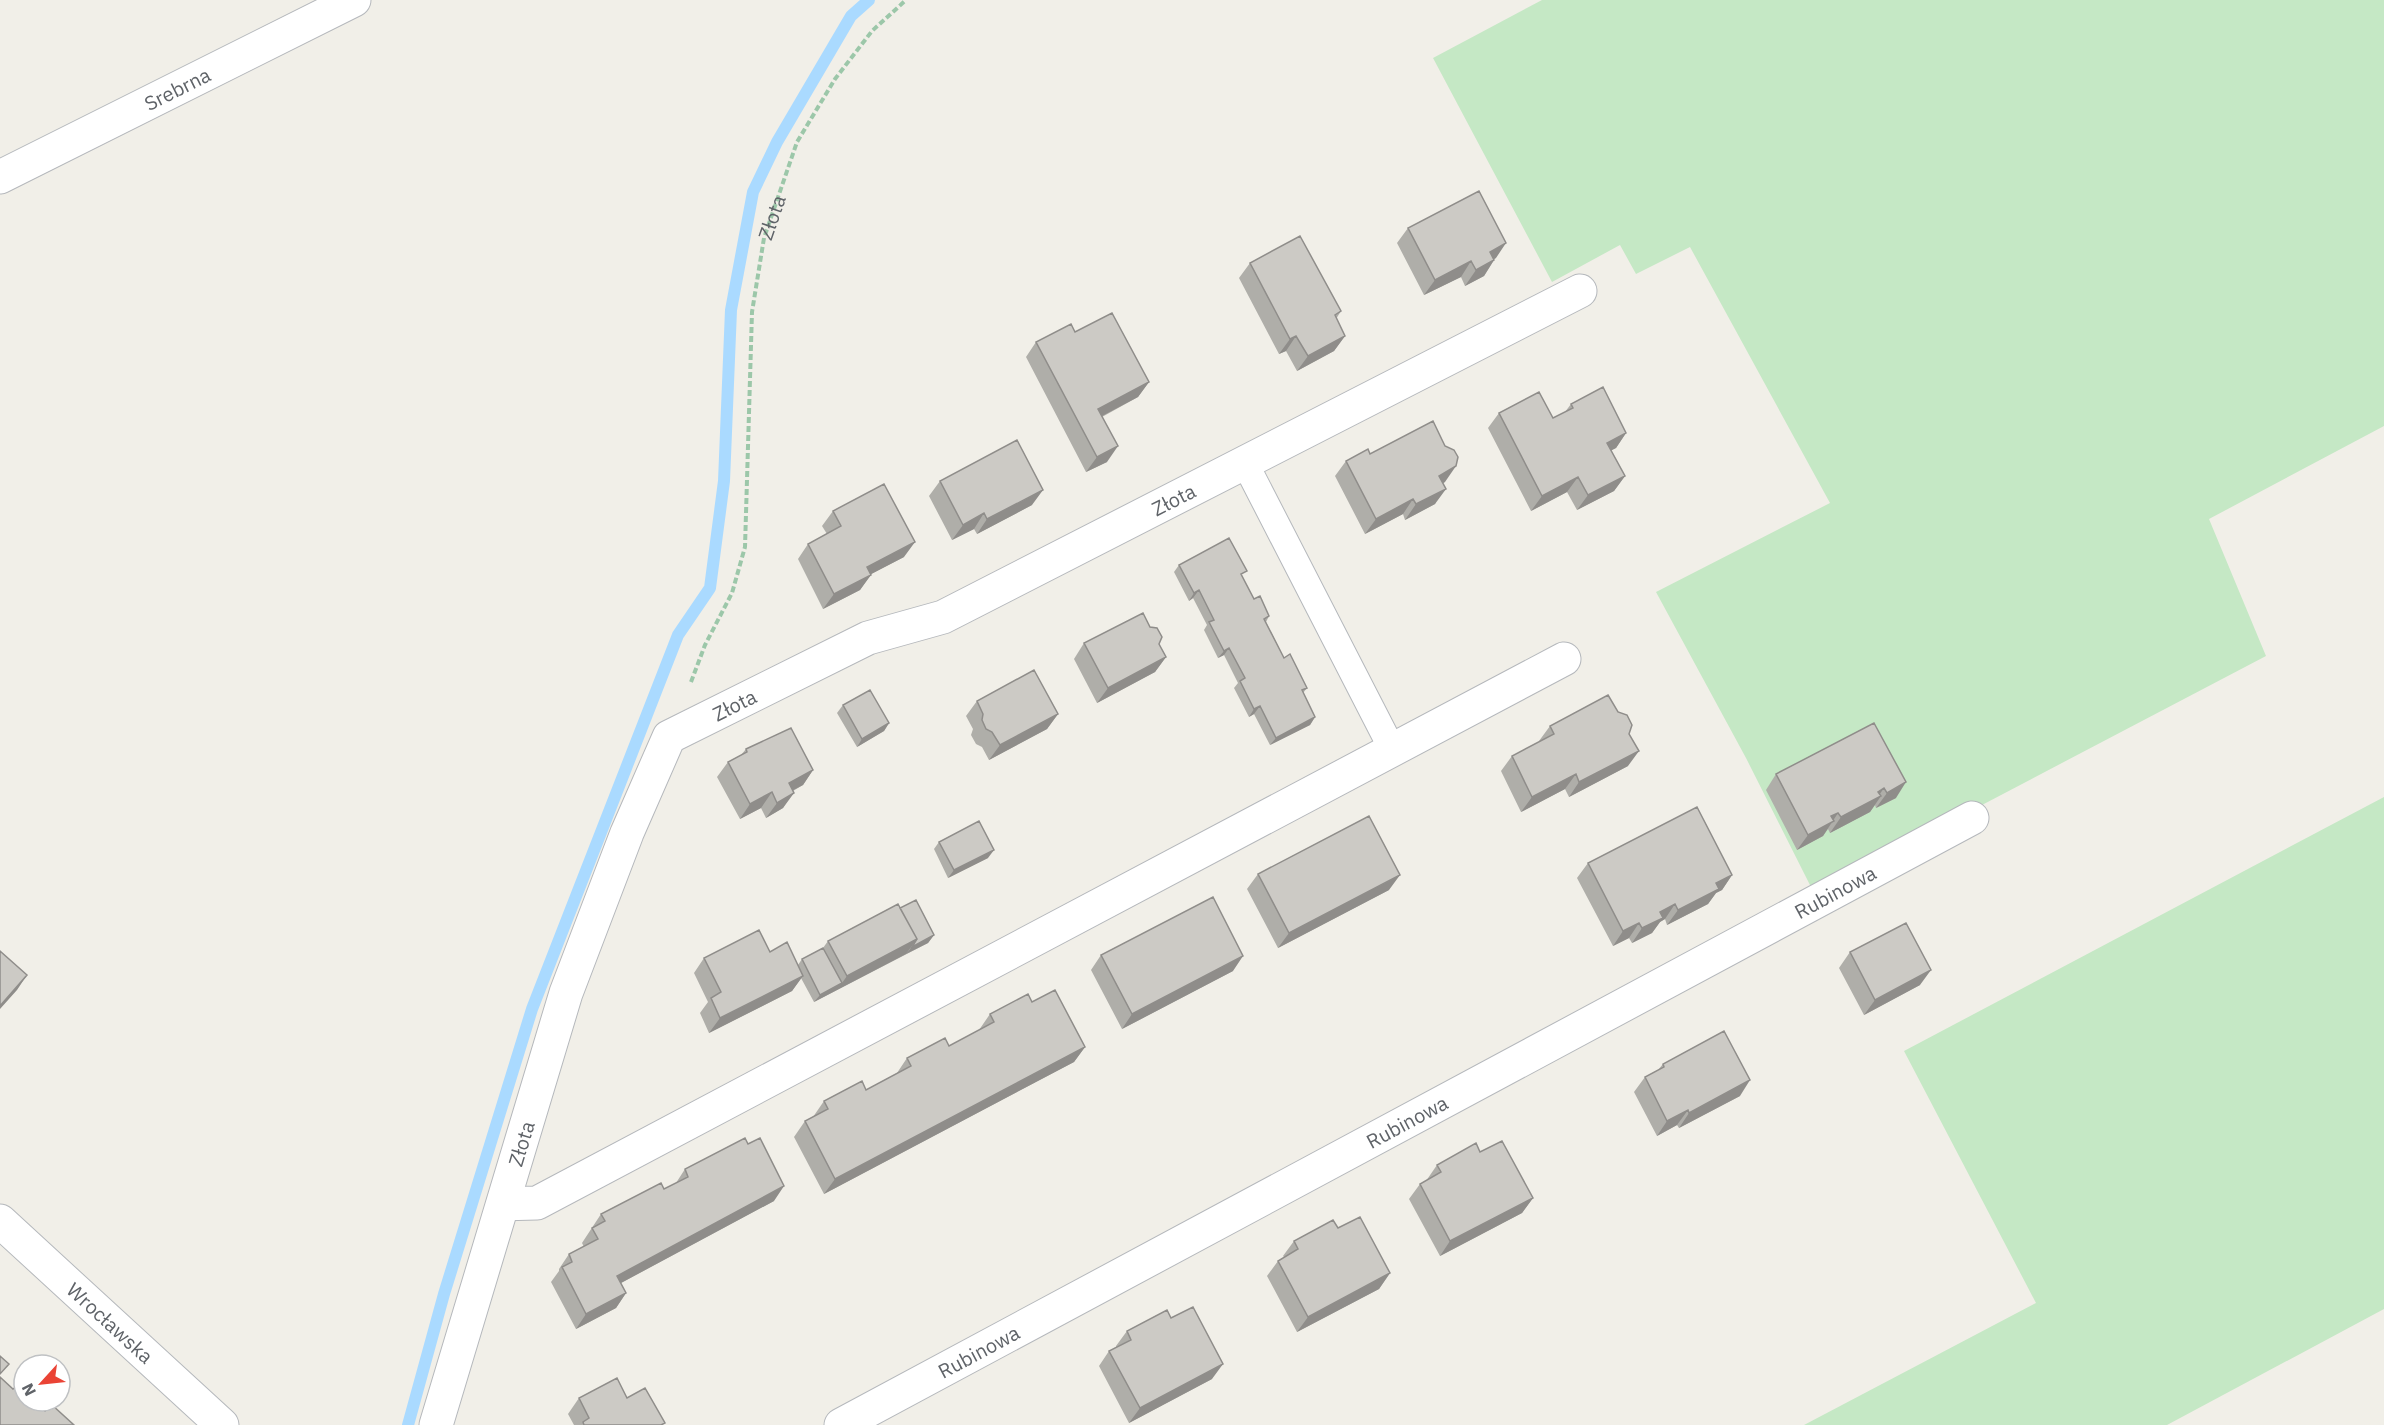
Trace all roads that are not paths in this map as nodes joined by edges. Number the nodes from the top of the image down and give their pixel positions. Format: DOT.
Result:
graph roads {
  1 [pos="354,0"];
  2 [pos="0,177"];
  3 [pos="1580,291"];
  4 [pos="1245,463"];
  5 [pos="1564,659"];
  6 [pos="1392,749"];
  7 [pos="1972,818"];
  8 [pos="502,1204"];
  9 [pos="0,1221"];
  10 [pos="222,1425"];
  11 [pos="436,1425"];
  12 [pos="841,1425"];
  1 -- 2 [label="street, Srebrna"];
  3 -- 4 [label="street, Złota"];
  4 -- 6 [label="lane"];
  4 -- 8 [label="street, Złota"];
  5 -- 6 [label="street"];
  6 -- 8 [label="street"];
  7 -- 12 [label="street, Rubinowa"];
  8 -- 11 [label="street, Złota"];
  9 -- 10 [label="street, Wrocławska"];
}
